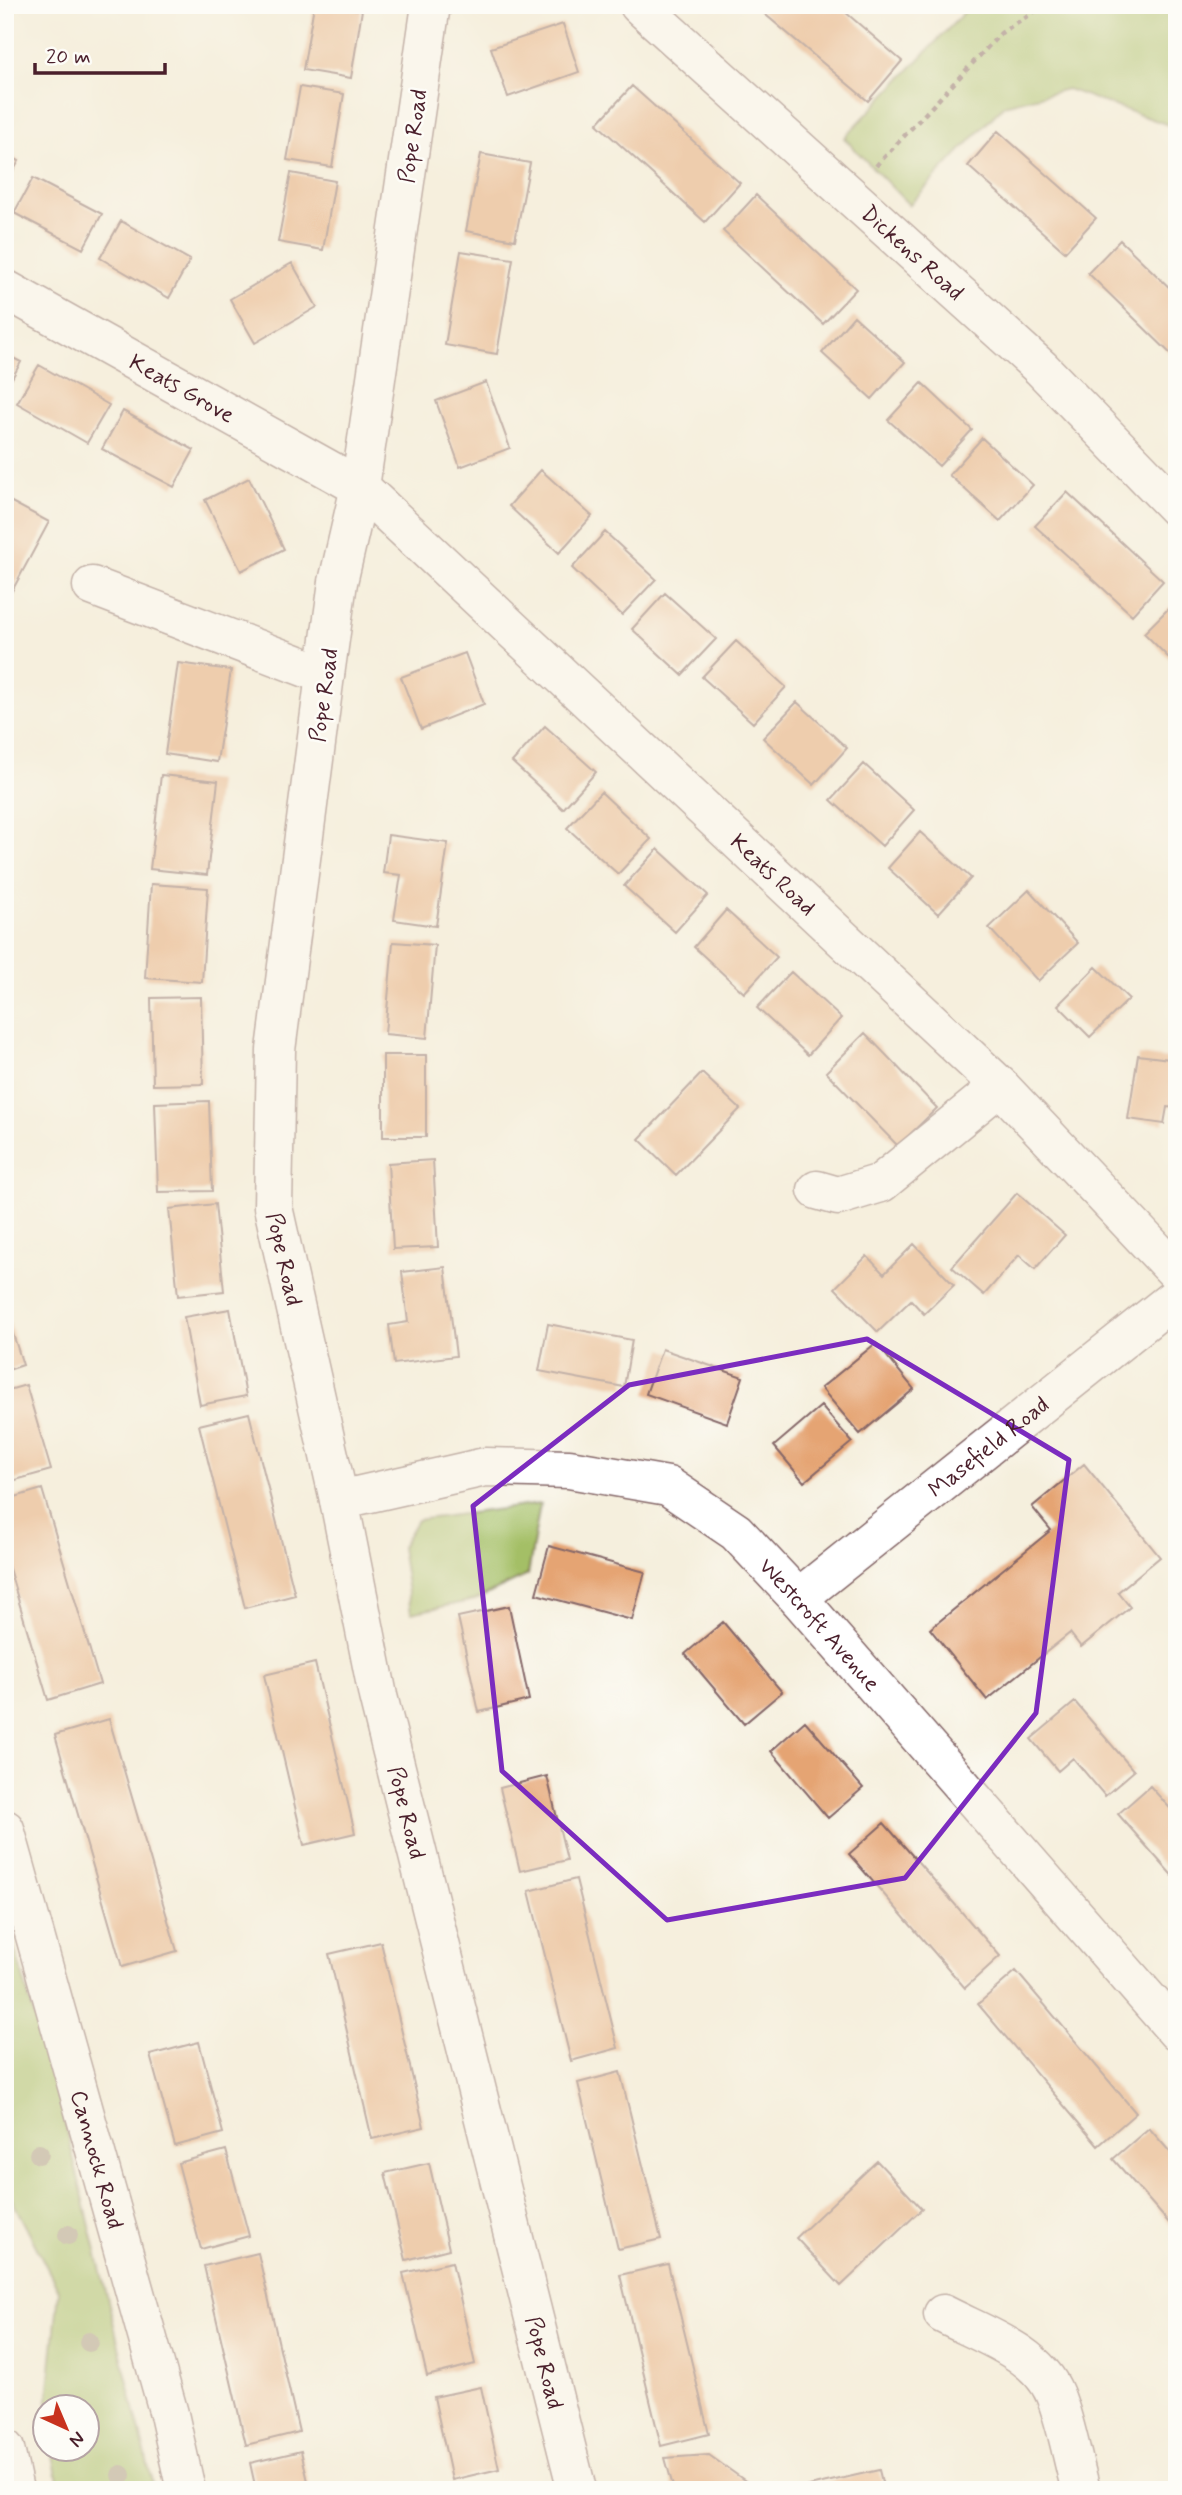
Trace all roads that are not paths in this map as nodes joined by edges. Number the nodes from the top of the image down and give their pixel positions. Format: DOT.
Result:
graph roads {
  1 [pos="431,5"];
  2 [pos="639,5"];
  3 [pos="5,289"];
  4 [pos="360,487"];
  5 [pos="1177,508"];
  6 [pos="92,586"];
  7 [pos="325,675"];
  8 [pos="1000,1086"];
  9 [pos="817,1190"];
  10 [pos="1177,1273"];
  11 [pos="1177,1296"];
  12 [pos="339,1500"];
  13 [pos="798,1598"];
  14 [pos="5,1829"];
  15 [pos="1177,2032"];
  16 [pos="943,2314"];
  17 [pos="5,2449"];
  18 [pos="14,2490"];
  19 [pos="186,2490"];
  20 [pos="576,2490"];
  21 [pos="1081,2490"];
  1 -- 4 [label="main road, Pope Road"];
  2 -- 5 [label="main road, Dickens Road"];
  3 -- 4 [label="main road, Keats Grove"];
  4 -- 7 [label="main road, Pope Road"];
  4 -- 8 [label="main road, Keats Road"];
  6 -- 7 [label="main road"];
  7 -- 12 [label="main road, Pope Road"];
  8 -- 9 [label="main road"];
  8 -- 10 [label="main road, Keats Road"];
  11 -- 13 [label="main road, Masefield Road"];
  12 -- 13 [label="main road, Westcroft Avenue"];
  12 -- 20 [label="main road, Pope Road"];
  13 -- 15 [label="main road, Westcroft Avenue"];
  14 -- 19 [label="main road, Cannock Road"];
  16 -- 21 [label="main road"];
  17 -- 18 [label="main road"];
}
